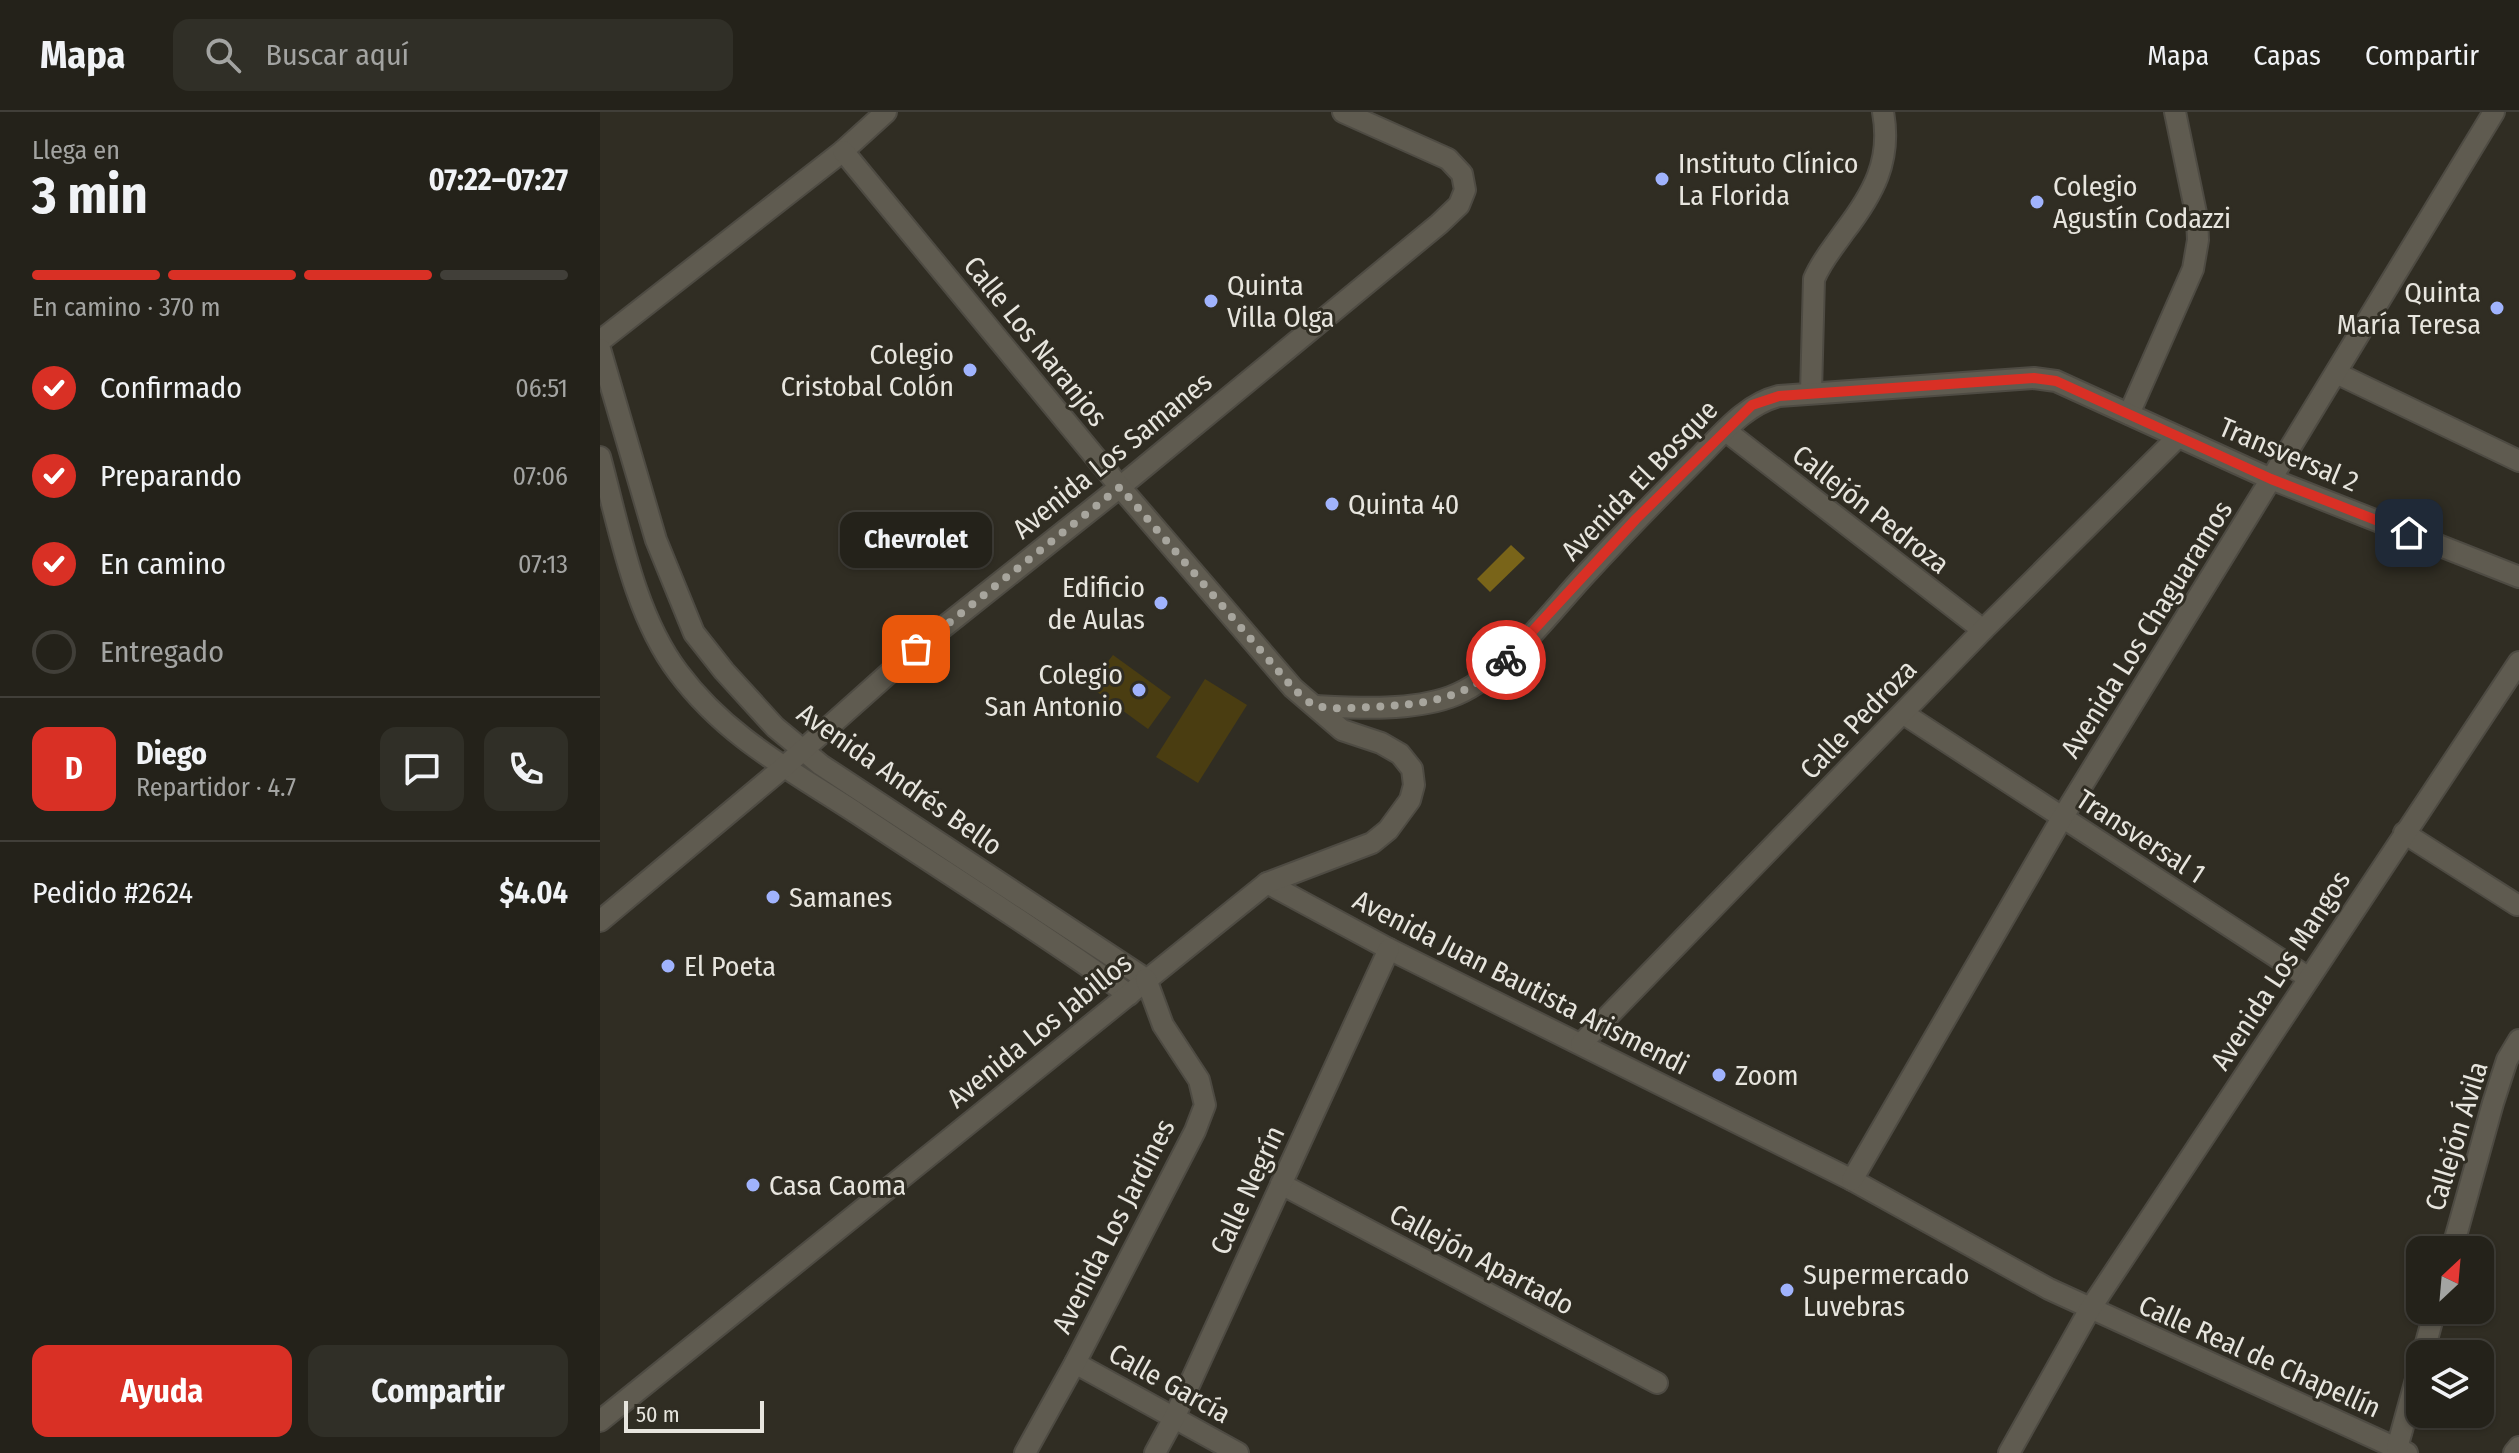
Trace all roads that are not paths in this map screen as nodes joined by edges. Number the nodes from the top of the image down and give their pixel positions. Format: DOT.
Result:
graph roads {
  1 [pos="886,112"];
  2 [pos="1343,112"];
  3 [pos="1883,112"];
  4 [pos="2175,112"];
  5 [pos="2494,112"];
  6 [pos="843,151"];
  7 [pos="600,341"];
  8 [pos="600,349"];
  9 [pos="2336,373"];
  10 [pos="1811,393"];
  11 [pos="2129,414"];
  12 [pos="1726,431"];
  13 [pos="2178,437"];
  14 [pos="600,457"];
  15 [pos="2519,461"];
  16 [pos="2271,479"];
  17 [pos="1120,487"];
  18 [pos="2519,577"];
  19 [pos="1983,630"];
  20 [pos="2519,662"];
  21 [pos="1317,706"];
  22 [pos="1904,714"];
  23 [pos="803,750"];
  24 [pos="784,767"];
  25 [pos="2062,818"];
  26 [pos="2404,833"];
  27 [pos="1267,883"];
  28 [pos="2517,905"];
  29 [pos="600,921"];
  30 [pos="1389,949"];
  31 [pos="2309,978"];
  32 [pos="1146,979"];
  33 [pos="1129,995"];
  34 [pos="2519,1040"];
  35 [pos="1581,1044"];
  36 [pos="1852,1180"];
  37 [pos="1281,1184"];
  38 [pos="2456,1236"];
  39 [pos="2090,1309"];
  40 [pos="1075,1363"];
  41 [pos="1657,1383"];
  42 [pos="1174,1418"];
  43 [pos="600,1421"];
  44 [pos="2407,1428"];
  45 [pos="2519,1447"];
  46 [pos="2402,1451"];
  47 [pos="1025,1453"];
  48 [pos="1155,1453"];
  49 [pos="1238,1453"];
  50 [pos="2009,1453"];
  51 [pos="2514,1453"];
  1 -- 6 [label="street"];
  2 -- 17 [label="street, Avenida Los Samanes"];
  3 -- 10 [label="street"];
  4 -- 11 [label="street"];
  5 -- 9 [label="street, Avenida Los Chaguaramos"];
  6 -- 7 [label="street"];
  6 -- 17 [label="street, Calle Los Naranjos"];
  8 -- 23 [label="street, Avenida Andrés Bello"];
  9 -- 15 [label="street"];
  9 -- 16 [label="street, Avenida Los Chaguaramos"];
  10 -- 11 [label="street, Avenida El Bosque"];
  10 -- 12 [label="street, Avenida El Bosque"];
  11 -- 13 [label="street, Transversal 2"];
  12 -- 19 [label="street, Callejón Pedroza"];
  12 -- 21 [label="street, Avenida El Bosque"];
  13 -- 16 [label="street, Transversal 2"];
  13 -- 19 [label="street, Calle Pedroza"];
  14 -- 24 [label="street, Avenida Andrés Bello"];
  16 -- 18 [label="street, Transversal 2"];
  16 -- 25 [label="street, Avenida Los Chaguaramos"];
  17 -- 21 [label="street, Calle Los Naranjos"];
  17 -- 23 [label="street, Avenida Los Samanes"];
  19 -- 22 [label="street, Calle Pedroza"];
  20 -- 26 [label="street, Avenida Los Mangos"];
  21 -- 27 [label="street, Avenida Los Jabillos"];
  22 -- 25 [label="street, Transversal 1"];
  22 -- 35 [label="street, Calle Pedroza"];
  23 -- 24 [label="street, Avenida Los Samanes"];
  23 -- 32 [label="street, Avenida Andrés Bello"];
  24 -- 29 [label="street, Avenida Los Samanes"];
  24 -- 33 [label="street, Avenida Andrés Bello"];
  25 -- 31 [label="street, Transversal 1"];
  25 -- 36 [label="street, Avenida Los Chaguaramos"];
  26 -- 28 [label="street"];
  26 -- 31 [label="street, Avenida Los Mangos"];
  27 -- 30 [label="street, Avenida Juan Bautista Arismendi"];
  27 -- 32 [label="street, Avenida Los Jabillos"];
  30 -- 35 [label="street, Avenida Juan Bautista Arismendi"];
  30 -- 37 [label="street, Calle Negrín"];
  31 -- 39 [label="street, Avenida Los Mangos"];
  32 -- 33 [label="street, Avenida Los Jabillos"];
  32 -- 40 [label="street, Avenida Los Jardines"];
  33 -- 43 [label="street, Avenida Los Jabillos"];
  34 -- 38 [label="street, Callejón Ávila"];
  35 -- 36 [label="street, Avenida Juan Bautista Arismendi"];
  36 -- 39 [label="street, Avenida Juan Bautista Arismendi"];
  37 -- 41 [label="street, Callejón Apartado"];
  37 -- 42 [label="street, Calle Negrín"];
  39 -- 46 [label="street, Calle Real de Chapellín"];
  39 -- 50 [label="street, Avenida Los Mangos"];
  40 -- 42 [label="street, Calle García"];
  40 -- 47 [label="street, Avenida Los Jardines"];
  42 -- 48 [label="street, Calle Negrín"];
  42 -- 49 [label="street, Calle García"];
  44 -- 46 [label="street"];
  45 -- 51 [label="street"];
}
